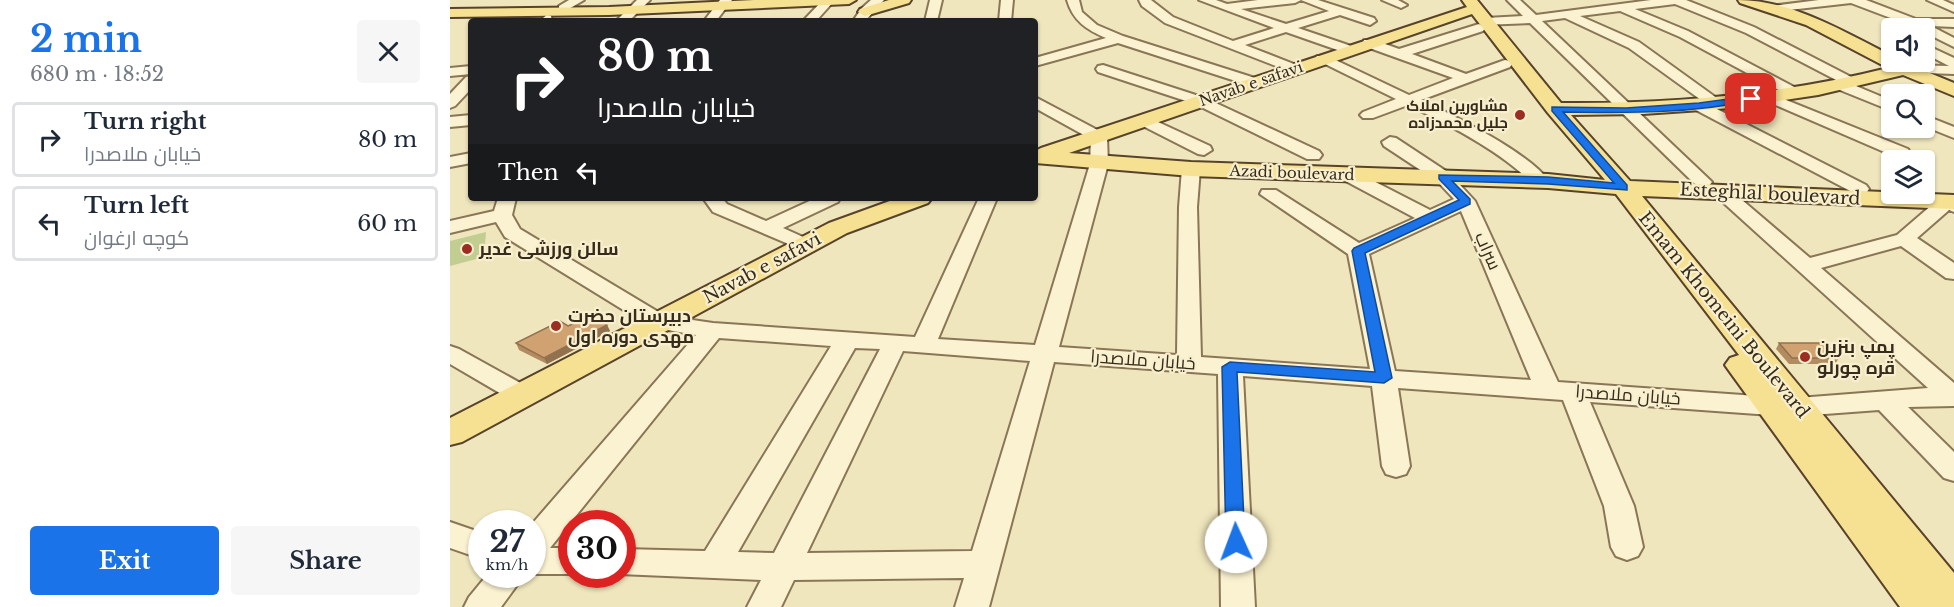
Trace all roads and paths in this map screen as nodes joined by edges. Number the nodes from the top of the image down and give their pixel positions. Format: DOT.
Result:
graph roads {
  1 [pos="508,0"];
  2 [pos="578,0"];
  3 [pos="838,0"];
  4 [pos="849,0"];
  5 [pos="904,0"];
  6 [pos="936,0"];
  7 [pos="1007,0"];
  8 [pos="1073,0"];
  9 [pos="1145,0"];
  10 [pos="1205,0"];
  11 [pos="1295,0"];
  12 [pos="1307,0"];
  13 [pos="1388,0"];
  14 [pos="1513,0"];
  15 [pos="1676,0"];
  16 [pos="1745,0"];
  17 [pos="1848,0"];
  18 [pos="1933,0"];
  19 [pos="763,2"];
  20 [pos="723,3"];
  21 [pos="1553,4"];
  22 [pos="1401,6"];
  23 [pos="1856,6"];
  24 [pos="1225,7"];
  25 [pos="563,8"];
  26 [pos="1620,8"];
  27 [pos="1771,9"];
  28 [pos="1954,9"];
  29 [pos="632,10"];
  30 [pos="483,11"];
  31 [pos="867,11"];
  32 [pos="1341,11"];
  33 [pos="450,12"];
  34 [pos="1473,13"];
  35 [pos="1528,14"];
  36 [pos="1567,15"];
  37 [pos="1825,17"];
  38 [pos="712,18"];
  39 [pos="813,18"];
  40 [pos="932,18"];
  41 [pos="1005,18"];
  42 [pos="1903,18"];
  43 [pos="1804,20"];
  44 [pos="1370,21"];
  45 [pos="1935,23"];
  46 [pos="1954,23"];
  47 [pos="1284,28"];
  48 [pos="1118,39"];
  49 [pos="1369,43"];
  50 [pos="1232,45"];
  51 [pos="1350,50"];
  52 [pos="1398,54"];
  53 [pos="1935,54"];
  54 [pos="1881,58"];
  55 [pos="1322,59"];
  56 [pos="1038,61"];
  57 [pos="1954,63"];
  58 [pos="1505,64"];
  59 [pos="1102,69"];
  60 [pos="1294,69"];
  61 [pos="468,70"];
  62 [pos="1935,70"];
  63 [pos="1954,70"];
  64 [pos="450,72"];
  65 [pos="1892,72"];
  66 [pos="1911,72"];
  67 [pos="1466,78"];
  68 [pos="1253,82"];
  69 [pos="468,83"];
  70 [pos="1846,84"];
  71 [pos="1954,90"];
  72 [pos="1793,92"];
  73 [pos="1767,96"];
  74 [pos="1408,100"];
  75 [pos="1881,101"];
  76 [pos="1200,102"];
  77 [pos="450,103"];
  78 [pos="1038,104"];
  79 [pos="1708,105"];
  80 [pos="1555,109"];
  81 [pos="1626,111"];
  82 [pos="1368,115"];
  83 [pos="468,120"];
  84 [pos="1145,121"];
  85 [pos="450,122"];
  86 [pos="1935,125"];
  87 [pos="1954,133"];
  88 [pos="1099,137"];
  89 [pos="1390,142"];
  90 [pos="1204,150"];
  91 [pos="1895,150"];
  92 [pos="1313,155"];
  93 [pos="1038,156"];
  94 [pos="1038,157"];
  95 [pos="468,159"];
  96 [pos="450,162"];
  97 [pos="1099,164"];
  98 [pos="1191,169"];
  99 [pos="1348,175"];
  100 [pos="1443,177"];
  101 [pos="1543,180"];
  102 [pos="1608,180"];
  103 [pos="1660,185"];
  104 [pos="1712,187"];
  105 [pos="1860,189"];
  106 [pos="1881,190"];
  107 [pos="1269,194"];
  108 [pos="1935,196"];
  109 [pos="714,201"];
  110 [pos="825,201"];
  111 [pos="912,201"];
  112 [pos="987,201"];
  113 [pos="1466,201"];
  114 [pos="1952,201"];
  115 [pos="504,206"];
  116 [pos="1430,218"];
  117 [pos="450,227"];
  118 [pos="767,228"];
  119 [pos="1904,238"];
  120 [pos="805,245"];
  121 [pos="1358,251"];
  122 [pos="1806,266"];
  123 [pos="1954,273"];
  124 [pos="701,321"];
  125 [pos="659,322"];
  126 [pos="847,340"];
  127 [pos="895,343"];
  128 [pos="923,345"];
  129 [pos="450,354"];
  130 [pos="1045,354"];
  131 [pos="1189,364"];
  132 [pos="1230,367"];
  133 [pos="1384,378"];
  134 [pos="1560,390"];
  135 [pos="524,396"];
  136 [pos="1953,396"];
  137 [pos="1886,401"];
  138 [pos="1785,407"];
  139 [pos="450,433"];
  140 [pos="1396,466"];
  141 [pos="1954,470"];
  142 [pos="546,529"];
  143 [pos="450,535"];
  144 [pos="468,541"];
  145 [pos="1627,547"];
  146 [pos="636,562"];
  147 [pos="715,563"];
  148 [pos="982,564"];
  149 [pos="783,567"];
  150 [pos="498,588"];
  151 [pos="1954,604"];
  152 [pos="481,607"];
  153 [pos="764,607"];
  154 [pos="972,607"];
  155 [pos="1238,607"];
  156 [pos="1925,607"];
  1 -- 30 [label="main road"];
  2 -- 25 [label="street"];
  3 -- 4 [label="main road"];
  3 -- 19 [label="main road"];
  3 -- 31 [label="main road"];
  3 -- 39 [label="street"];
  5 -- 31 [label="main road"];
  6 -- 40 [label="street"];
  7 -- 41 [label="street"];
  8 -- 48 [label="street"];
  9 -- 50 [label="street"];
  10 -- 24 [label="street"];
  11 -- 24 [label="street"];
  12 -- 32 [label="street"];
  13 -- 22 [label="street"];
  14 -- 35 [label="street"];
  15 -- 26 [label="street"];
  15 -- 70 [label="street"];
  16 -- 27 [label="main road"];
  17 -- 27 [label="street"];
  18 -- 28 [label="street"];
  19 -- 20 [label="main road"];
  20 -- 29 [label="main road"];
  20 -- 38 [label="street"];
  21 -- 35 [label="street"];
  23 -- 42 [label="street"];
  24 -- 47 [label="street"];
  26 -- 36 [label="street"];
  26 -- 72 [label="street"];
  27 -- 43 [label="main road"];
  29 -- 30 [label="main road"];
  30 -- 33 [label="main road"];
  32 -- 44 [label="street"];
  32 -- 47 [label="street"];
  34 -- 35 [label="street"];
  34 -- 49 [label="main road, Navab e safavi"];
  34 -- 52 [label="street"];
  34 -- 58 [label="main road, Emam Khomeini Boulevard"];
  34 -- 80 [label="main road, Emam Khomeini Boulevard"];
  35 -- 36 [label="street"];
  35 -- 81 [label="street"];
  36 -- 79 [label="street"];
  37 -- 43 [label="street"];
  43 -- 54 [label="main road"];
  45 -- 46 [label="street"];
  47 -- 50 [label="street"];
  47 -- 51 [label="street"];
  48 -- 56 [label="street"];
  48 -- 68 [label="street"];
  49 -- 51 [label="main road, Navab e safavi"];
  49 -- 52 [label="street"];
  50 -- 60 [label="street"];
  51 -- 55 [label="main road, Navab e safavi"];
  52 -- 67 [label="street"];
  53 -- 57 [label="street"];
  55 -- 60 [label="main road, Navab e safavi"];
  55 -- 74 [label="street"];
  58 -- 67 [label="street"];
  58 -- 102 [label="main road, Emam Khomeini Boulevard"];
  59 -- 76 [label="street"];
  60 -- 68 [label="main road, Navab e safavi"];
  61 -- 64 [label="street"];
  62 -- 63 [label="street"];
  65 -- 70 [label="main road"];
  66 -- 71 [label="main road"];
  67 -- 74 [label="street"];
  68 -- 76 [label="main road, Navab e safavi"];
  69 -- 77 [label="street"];
  70 -- 72 [label="main road"];
  70 -- 75 [label="street"];
  72 -- 73 [label="main road"];
  73 -- 79 [label="main road"];
  73 -- 91 [label="street"];
  74 -- 82 [label="street"];
  74 -- 101 [label="street"];
  76 -- 84 [label="main road, Navab e safavi"];
  76 -- 92 [label="street"];
  78 -- 88 [label="street"];
  79 -- 81 [label="main road"];
  79 -- 105 [label="street"];
  80 -- 81 [label="main road"];
  80 -- 102 [label="main road, Emam Khomeini Boulevard"];
  81 -- 104 [label="street"];
  83 -- 85 [label="street"];
  84 -- 88 [label="main road, Navab e safavi"];
  84 -- 90 [label="street"];
  86 -- 87 [label="street"];
  88 -- 93 [label="main road, Navab e safavi"];
  88 -- 97 [label="street"];
  89 -- 100 [label="street, سراب"];
  94 -- 97 [label="main road, Azadi boulevard"];
  95 -- 96 [label="street"];
  97 -- 98 [label="main road, Azadi boulevard"];
  97 -- 130 [label="street"];
  98 -- 99 [label="main road, Azadi boulevard"];
  98 -- 131 [label="street"];
  99 -- 100 [label="main road, Azadi boulevard"];
  99 -- 116 [label="street"];
  100 -- 101 [label="main road, Azadi boulevard"];
  100 -- 113 [label="street, سراب"];
  101 -- 102 [label="main road, Azadi boulevard"];
  101 -- 102 [label="main road"];
  102 -- 103 [label="main road, Esteghlal boulevard"];
  102 -- 103 [label="main road"];
  102 -- 138 [label="main road, Emam Khomeini Boulevard"];
  103 -- 104 [label="main road, Esteghlal boulevard"];
  104 -- 105 [label="main road, Esteghlal boulevard"];
  104 -- 114 [label="main road, Esteghlal boulevard"];
  104 -- 122 [label="street"];
  105 -- 106 [label="main road, Esteghlal boulevard"];
  107 -- 121 [label="street"];
  108 -- 114 [label="main road"];
  109 -- 118 [label="street"];
  110 -- 118 [label="street"];
  111 -- 120 [label="main road, Navab e safavi"];
  112 -- 128 [label="street"];
  113 -- 116 [label="street"];
  113 -- 134 [label="street, سراب"];
  114 -- 119 [label="street"];
  115 -- 117 [label="street"];
  115 -- 125 [label="street"];
  116 -- 121 [label="street"];
  118 -- 120 [label="street"];
  119 -- 122 [label="street"];
  119 -- 123 [label="street"];
  120 -- 124 [label="main road, Navab e safavi"];
  121 -- 133 [label="street"];
  122 -- 136 [label="street"];
  124 -- 125 [label="main road, Navab e safavi"];
  124 -- 126 [label="street, خیابان ملاصدرا"];
  124 -- 142 [label="street"];
  125 -- 135 [label="main road, Navab e safavi"];
  126 -- 127 [label="street, خیابان ملاصدرا"];
  126 -- 147 [label="street"];
  127 -- 128 [label="street, خیابان ملاصدرا"];
  127 -- 149 [label="street"];
  128 -- 130 [label="street, خیابان ملاصدرا"];
  129 -- 135 [label="street"];
  130 -- 131 [label="street, خیابان ملاصدرا"];
  130 -- 148 [label="street"];
  131 -- 132 [label="street, خیابان ملاصدرا"];
  132 -- 133 [label="street, خیابان ملاصدرا"];
  132 -- 155 [label="street"];
  133 -- 134 [label="street, خیابان ملاصدرا"];
  133 -- 140 [label="street"];
  134 -- 138 [label="street, خیابان ملاصدرا"];
  134 -- 145 [label="street, سراب"];
  135 -- 139 [label="main road, Navab e safavi"];
  136 -- 137 [label="street, خیابان ملاصدرا"];
  137 -- 138 [label="street, خیابان ملاصدرا"];
  137 -- 141 [label="street"];
  138 -- 151 [label="main road, Emam Khomeini Boulevard"];
  138 -- 156 [label="main road, Emam Khomeini Boulevard"];
  143 -- 144 [label="street"];
  146 -- 147 [label="street"];
  147 -- 149 [label="street"];
  148 -- 149 [label="street"];
  148 -- 154 [label="street"];
  149 -- 153 [label="street"];
  150 -- 152 [label="street"];
}
